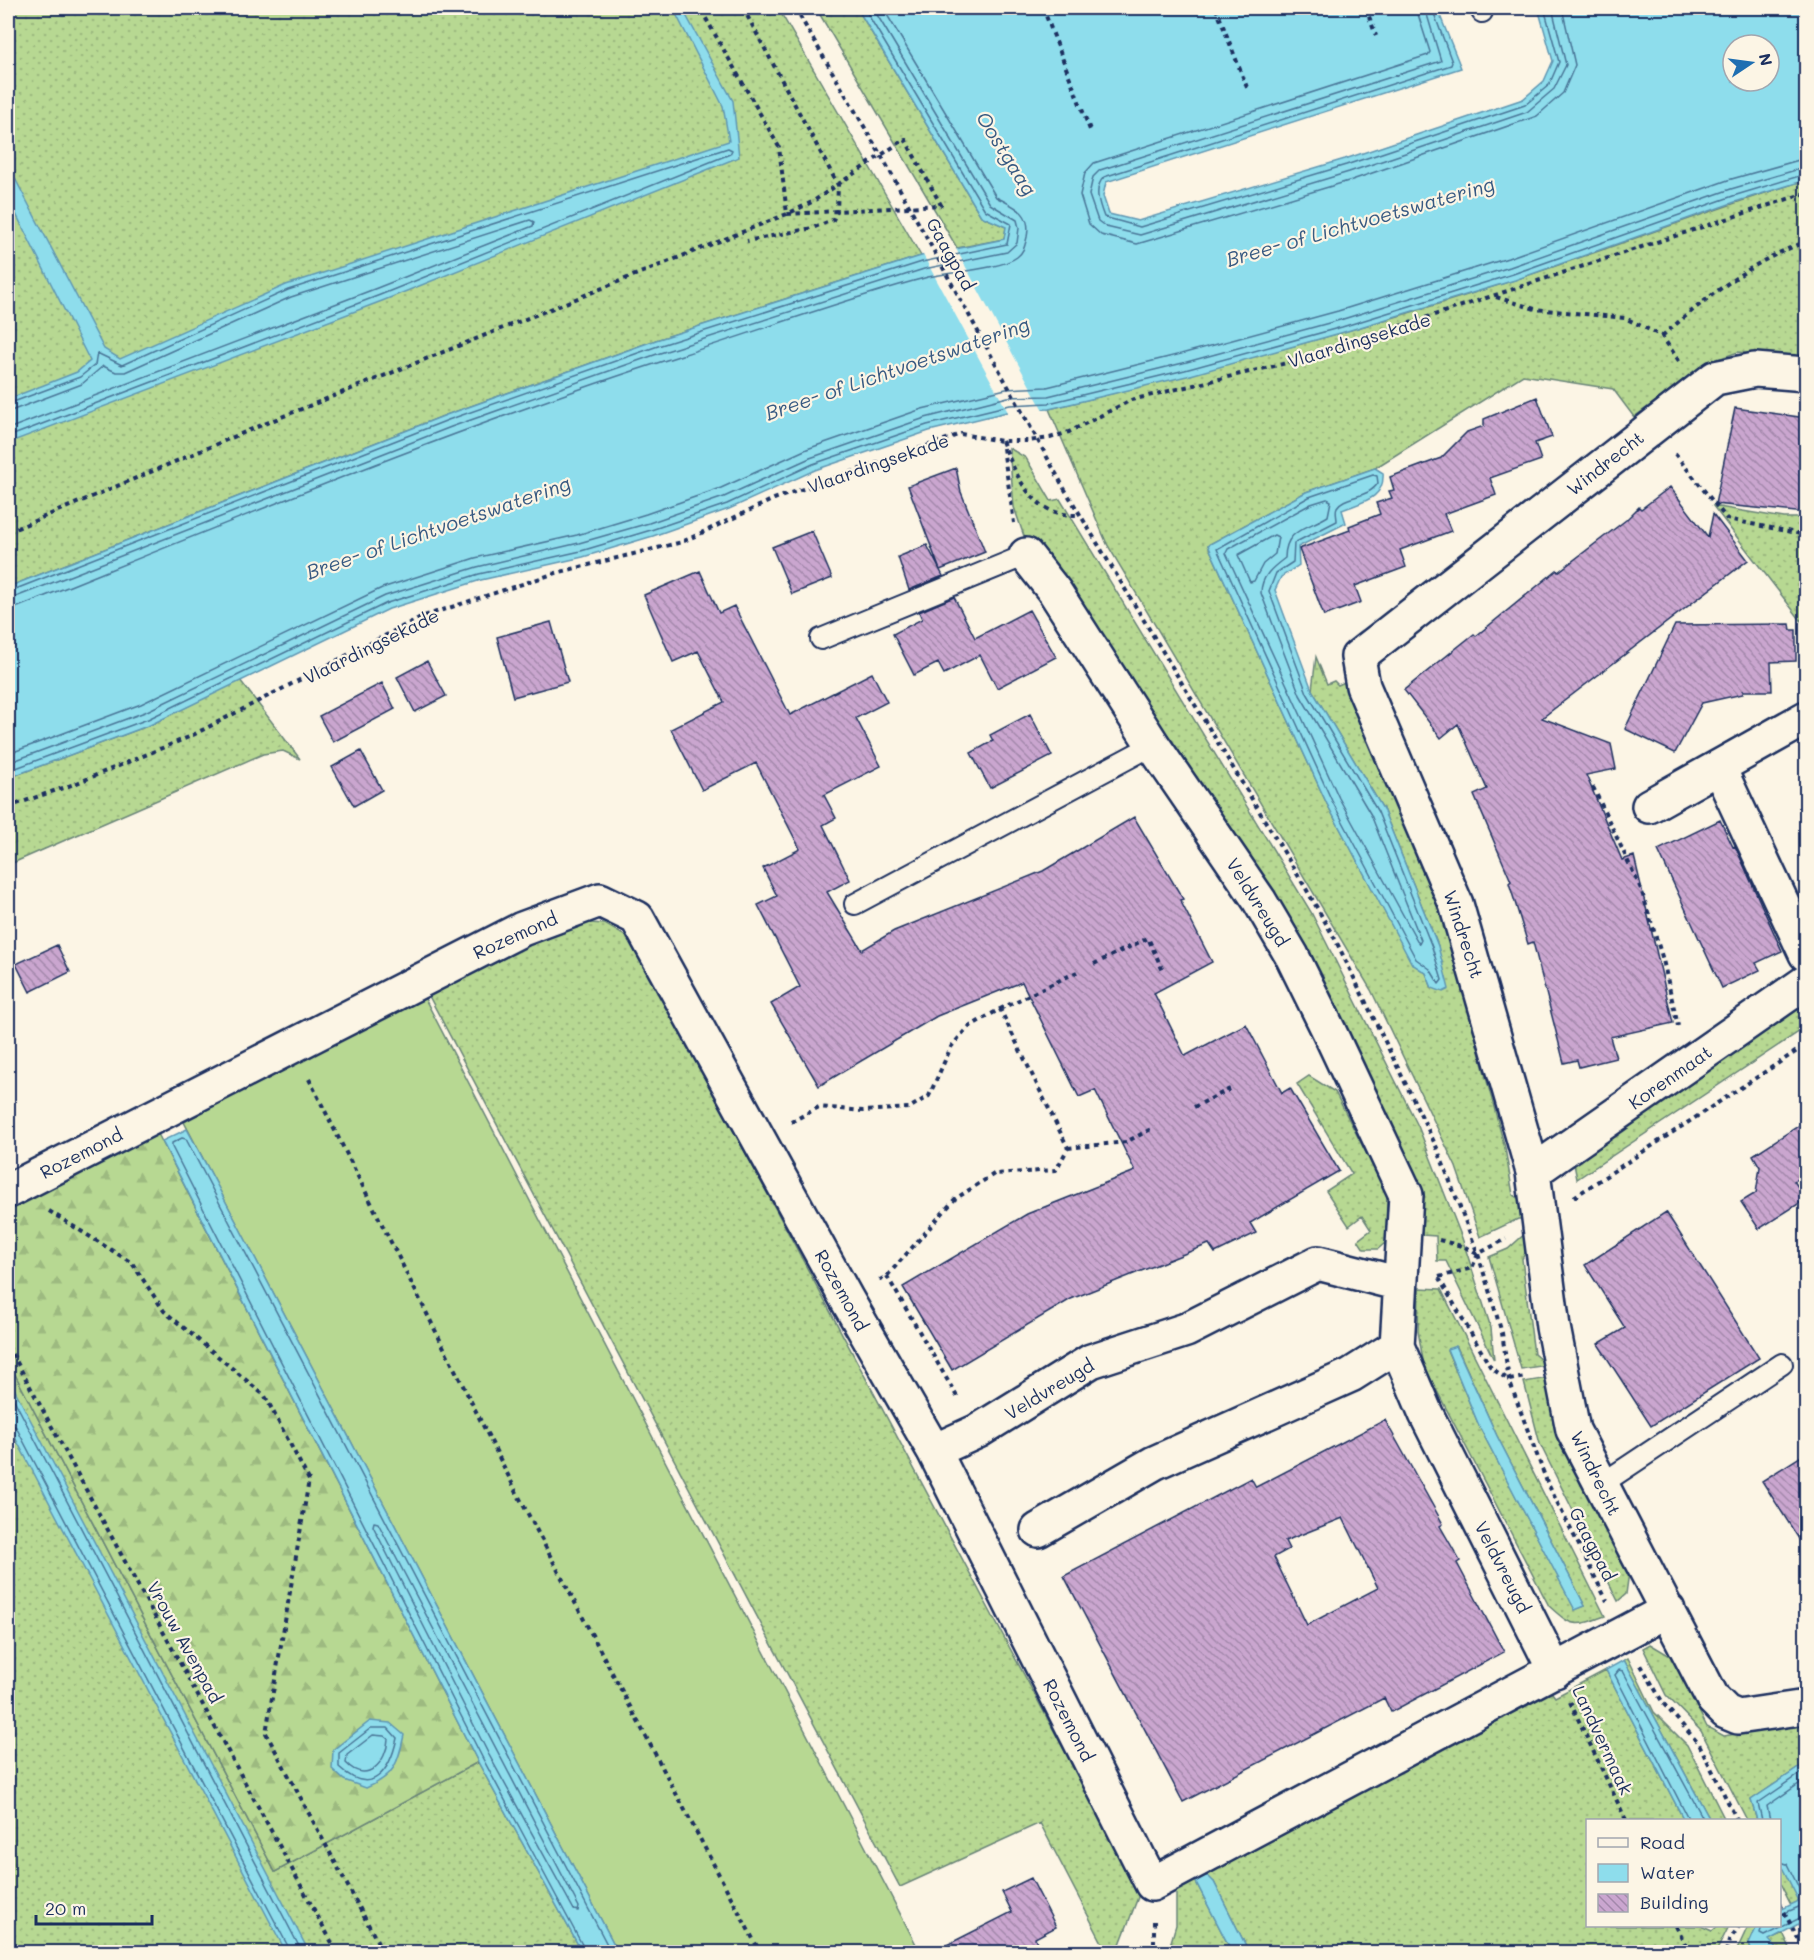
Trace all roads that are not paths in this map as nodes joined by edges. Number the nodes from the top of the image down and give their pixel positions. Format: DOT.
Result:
graph roads {
  1 [pos="1806,374"];
  2 [pos="1026,555"];
  3 [pos="821,639"];
  4 [pos="1806,718"];
  5 [pos="1154,745"];
  6 [pos="1719,768"];
  7 [pos="1649,806"];
  8 [pos="855,904"];
  9 [pos="1806,954"];
  10 [pos="1806,981"];
  11 [pos="1533,1173"];
  12 [pos="10,1190"];
  13 [pos="1400,1284"];
  14 [pos="1397,1346"];
  15 [pos="1782,1364"];
  16 [pos="934,1452"];
  17 [pos="1600,1485"];
  18 [pos="1038,1530"];
  19 [pos="1668,1610"];
  20 [pos="1555,1671"];
  21 [pos="1806,1707"];
  1 -- 11 [label="street, Windrecht"];
  2 -- 3 [label="lane"];
  2 -- 5 [label="street, Veldvreugd"];
  4 -- 6 [label="street"];
  5 -- 8 [label="lane"];
  5 -- 13 [label="street, Veldvreugd"];
  6 -- 7 [label="street"];
  6 -- 9 [label="street"];
  10 -- 11 [label="street, Korenmaat"];
  11 -- 17 [label="street, Windrecht"];
  12 -- 16 [label="street, Rozemond"];
  13 -- 14 [label="street, Veldvreugd"];
  13 -- 16 [label="street, Veldvreugd"];
  14 -- 18 [label="street"];
  14 -- 20 [label="street, Veldvreugd"];
  15 -- 17 [label="lane"];
  16 -- 20 [label="street, Rozemond"];
  17 -- 19 [label="street, Windrecht"];
  19 -- 20 [label="street"];
  19 -- 21 [label="street, Windrecht"];
}
